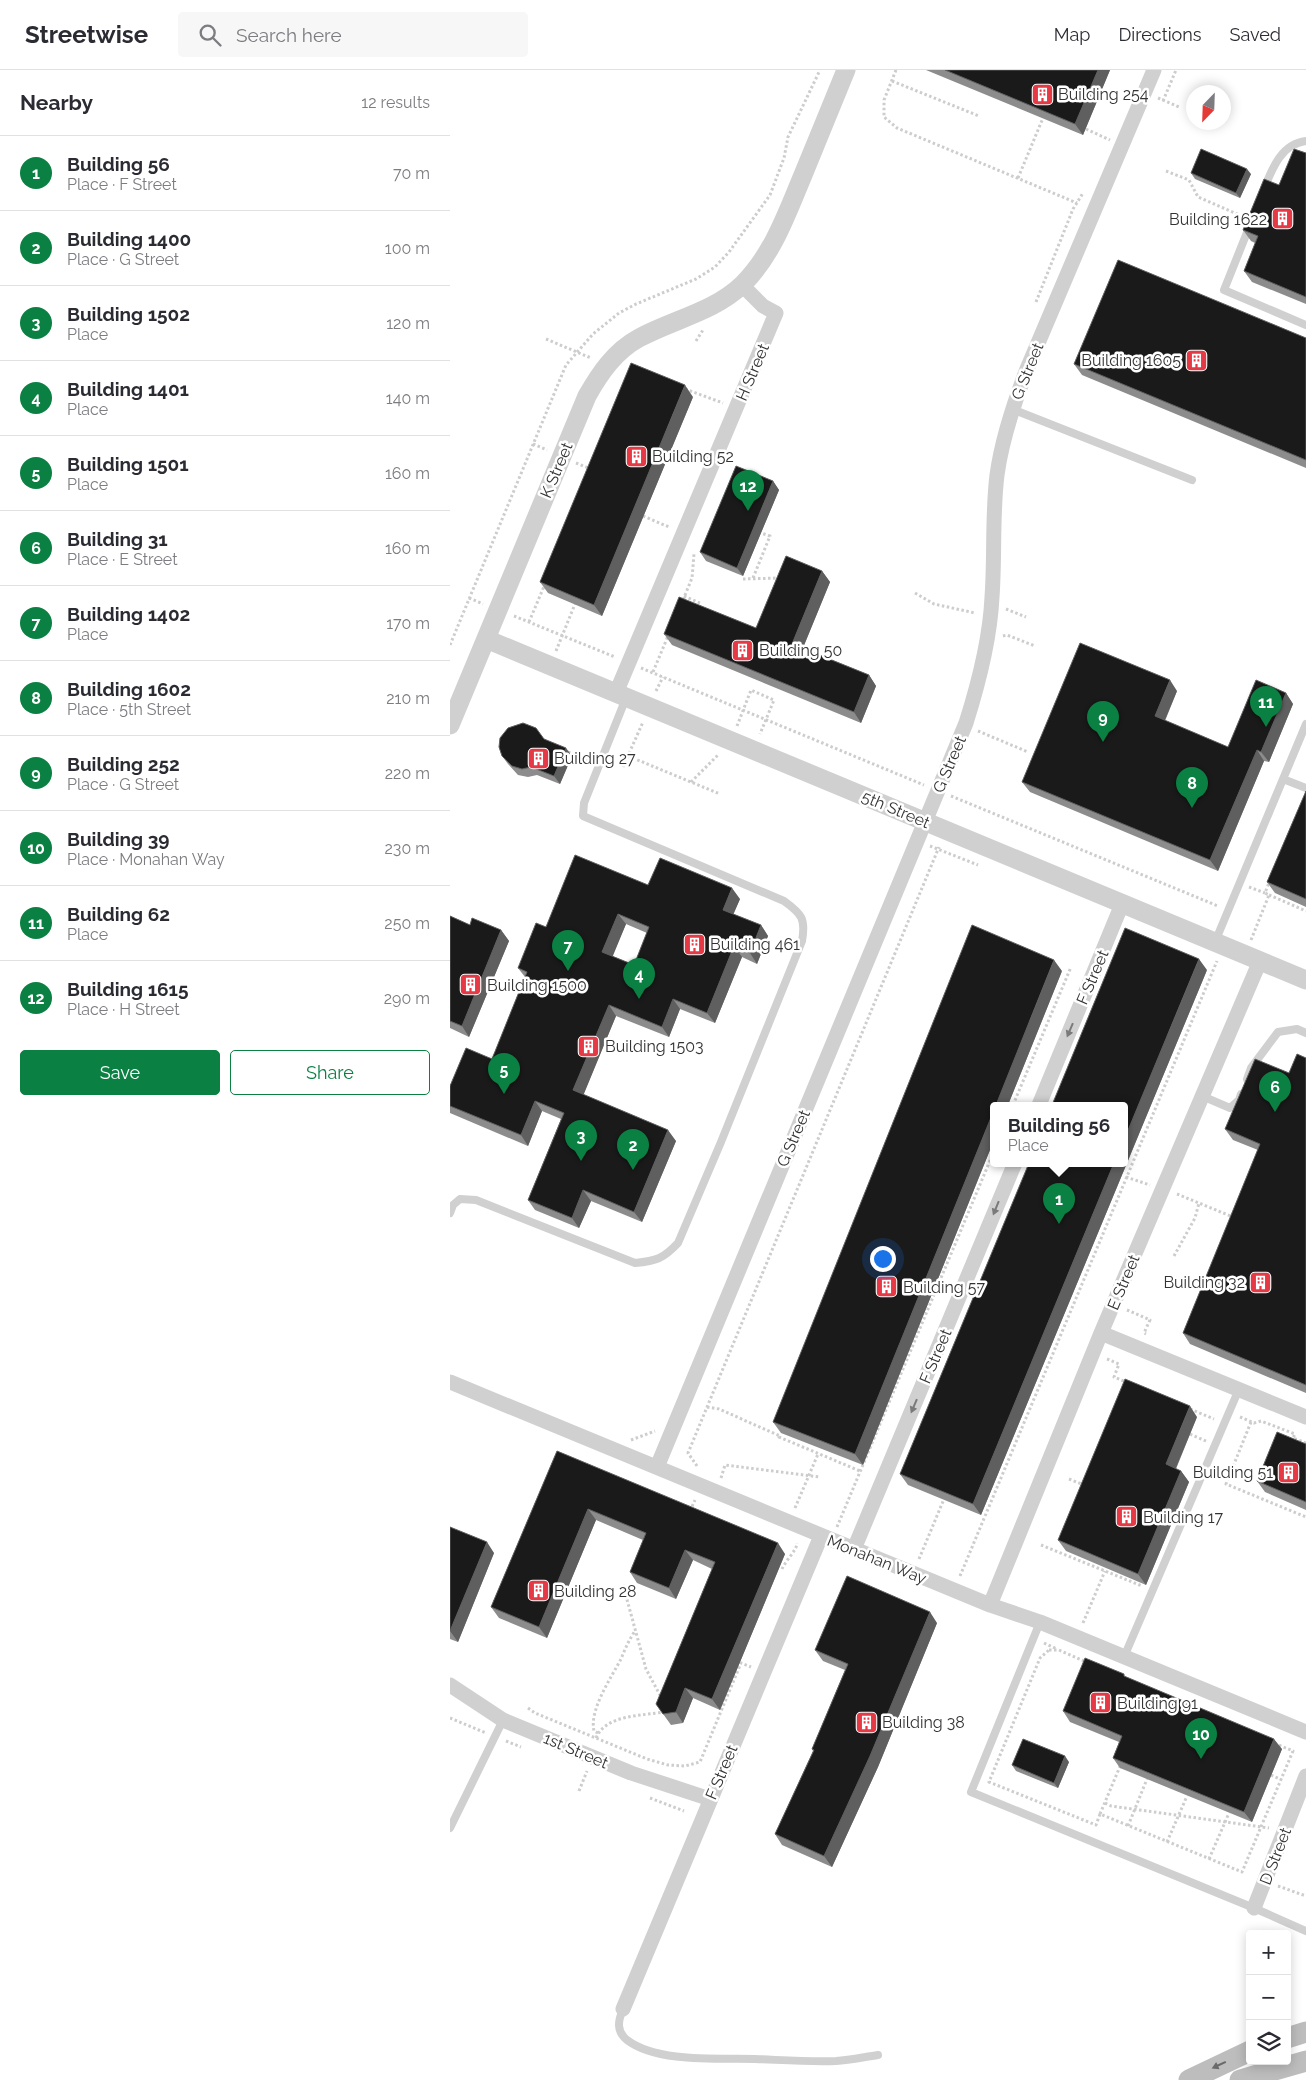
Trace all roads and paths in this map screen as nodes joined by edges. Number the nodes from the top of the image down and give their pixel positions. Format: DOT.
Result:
graph roads {
  1 [pos="846,70"];
  2 [pos="896,70"];
  3 [pos="1154,70"];
  4 [pos="1176,70"];
  5 [pos="892,81"];
  6 [pos="1163,100"];
  7 [pos="979,116"];
  8 [pos="1043,118"];
  9 [pos="1086,129"];
  10 [pos="1113,141"];
  11 [pos="1306,141"];
  12 [pos="1166,170"];
  13 [pos="1018,178"];
  14 [pos="1262,193"];
  15 [pos="1094,210"];
  16 [pos="1252,220"];
  17 [pos="742,285"];
  18 [pos="1306,325"];
  19 [pos="546,339"];
  20 [pos="609,363"];
  21 [pos="680,387"];
  22 [pos="726,404"];
  23 [pos="1012,409"];
  24 [pos="595,460"];
  25 [pos="588,478"];
  26 [pos="1192,480"];
  27 [pos="644,516"];
  28 [pos="675,529"];
  29 [pos="761,533"];
  30 [pos="697,547"];
  31 [pos="547,577"];
  32 [pos="752,578"];
  33 [pos="784,578"];
  34 [pos="743,579"];
  35 [pos="915,593"];
  36 [pos="684,596"];
  37 [pos="469,598"];
  38 [pos="700,603"];
  39 [pos="575,604"];
  40 [pos="681,605"];
  41 [pos="498,610"];
  42 [pos="978,614"];
  43 [pos="529,622"];
  44 [pos="670,630"];
  45 [pos="562,636"];
  46 [pos="486,639"];
  47 [pos="629,663"];
  48 [pos="550,665"];
  49 [pos="653,672"];
  50 [pos="622,695"];
  51 [pos="763,695"];
  52 [pos="766,720"];
  53 [pos="1306,724"];
  54 [pos="450,725"];
  55 [pos="975,730"];
  56 [pos="559,748"];
  57 [pos="754,750"];
  58 [pos="1028,752"];
  59 [pos="628,756"];
  60 [pos="599,765"];
  61 [pos="1283,779"];
  62 [pos="1306,788"];
  63 [pos="938,791"];
  64 [pos="720,794"];
  65 [pos="925,822"];
  66 [pos="946,830"];
  67 [pos="917,841"];
  68 [pos="938,849"];
  69 [pos="983,867"];
  70 [pos="1272,875"];
  71 [pos="1249,887"];
  72 [pos="1267,894"];
  73 [pos="1122,904"];
  74 [pos="1228,911"];
  75 [pos="1306,911"];
  76 [pos="1251,941"];
  77 [pos="1215,942"];
  78 [pos="1260,961"];
  79 [pos="1226,963"];
  80 [pos="1071,967"];
  81 [pos="1306,980"];
  82 [pos="1306,1033"];
  83 [pos="1202,1096"];
  84 [pos="1014,1102"];
  85 [pos="1040,1102"];
  86 [pos="990,1161"];
  87 [pos="1013,1167"];
  88 [pos="1126,1178"];
  89 [pos="1163,1189"];
  90 [pos="1199,1203"];
  91 [pos="450,1213"];
  92 [pos="1241,1221"];
  93 [pos="1174,1256"];
  94 [pos="1123,1309"];
  95 [pos="1102,1333"];
  96 [pos="1150,1336"];
  97 [pos="1104,1358"];
  98 [pos="450,1382"];
  99 [pos="1132,1384"];
  100 [pos="1239,1389"];
  101 [pos="1182,1406"];
  102 [pos="707,1408"];
  103 [pos="1229,1413"];
  104 [pos="1306,1417"];
  105 [pos="659,1422"];
  106 [pos="1251,1422"];
  107 [pos="1224,1423"];
  108 [pos="628,1440"];
  109 [pos="1306,1443"];
  110 [pos="818,1454"];
  111 [pos="657,1467"];
  112 [pos="703,1471"];
  113 [pos="860,1471"];
  114 [pos="712,1474"];
  115 [pos="809,1476"];
  116 [pos="820,1477"];
  117 [pos="720,1478"];
  118 [pos="1069,1479"];
  119 [pos="729,1482"];
  120 [pos="1089,1487"];
  121 [pos="944,1499"];
  122 [pos="695,1500"];
  123 [pos="786,1506"];
  124 [pos="794,1509"];
  125 [pos="803,1513"];
  126 [pos="689,1514"];
  127 [pos="1306,1517"];
  128 [pos="825,1530"];
  129 [pos="1041,1545"];
  130 [pos="1064,1545"];
  131 [pos="854,1549"];
  132 [pos="1061,1553"];
  133 [pos="919,1560"];
  134 [pos="1105,1571"];
  135 [pos="960,1577"];
  136 [pos="623,1585"];
  137 [pos="1146,1588"];
  138 [pos="990,1605"];
  139 [pos="1040,1622"];
  140 [pos="1081,1627"];
  141 [pos="635,1630"];
  142 [pos="1124,1657"];
  143 [pos="764,1672"];
  144 [pos="450,1685"];
  145 [pos="1151,1691"];
  146 [pos="662,1698"];
  147 [pos="1147,1700"];
  148 [pos="666,1706"];
  149 [pos="528,1708"];
  150 [pos="504,1720"];
  151 [pos="1306,1732"];
  152 [pos="598,1733"];
  153 [pos="596,1738"];
  154 [pos="591,1756"];
  155 [pos="1123,1760"];
  156 [pos="1306,1776"];
  157 [pos="1147,1779"];
  158 [pos="578,1791"];
  159 [pos="1187,1796"];
  160 [pos="710,1799"];
  161 [pos="1105,1803"];
  162 [pos="1135,1809"];
  163 [pos="1229,1813"];
  164 [pos="1100,1814"];
  165 [pos="1179,1815"];
  166 [pos="1225,1822"];
  167 [pos="1128,1826"];
  168 [pos="1261,1827"];
  169 [pos="450,1828"];
  170 [pos="1285,1830"];
  171 [pos="1167,1842"];
  172 [pos="1209,1859"];
  173 [pos="1254,1908"];
  174 [pos="1306,1931"];
  175 [pos="622,2009"];
  176 [pos="1306,2032"];
  177 [pos="1291,2037"];
  178 [pos="1246,2053"];
  179 [pos="878,2055"];
  180 [pos="1306,2061"];
  181 [pos="1189,2080"];
  182 [pos="1240,2080"];
  1 -- 17 [label="street"];
  2 -- 5 [label="path"];
  3 -- 15 [label="street, G Street"];
  4 -- 6 [label="path"];
  5 -- 7 [label="path"];
  5 -- 13 [label="path"];
  8 -- 13 [label="path"];
  9 -- 10 [label="path"];
  11 -- 14 [label="lane"];
  12 -- 16 [label="path"];
  13 -- 15 [label="path"];
  15 -- 23 [label="street, G Street"];
  16 -- 18 [label="lane"];
  17 -- 20 [label="street, K Street"];
  17 -- 47 [label="street, H Street"];
  19 -- 20 [label="path"];
  20 -- 41 [label="street, K Street"];
  21 -- 22 [label="path"];
  23 -- 26 [label="lane"];
  23 -- 63 [label="street, G Street"];
  24 -- 25 [label="path"];
  27 -- 28 [label="path"];
  29 -- 32 [label="path"];
  30 -- 36 [label="path"];
  31 -- 43 [label="path"];
  32 -- 33 [label="path"];
  32 -- 34 [label="path"];
  35 -- 42 [label="path"];
  36 -- 38 [label="path"];
  36 -- 40 [label="path"];
  37 -- 41 [label="path"];
  39 -- 45 [label="path"];
  41 -- 43 [label="path"];
  41 -- 46 [label="street, K Street"];
  43 -- 45 [label="path"];
  44 -- 49 [label="path"];
  45 -- 47 [label="path"];
  45 -- 48 [label="path"];
  46 -- 48 [label="street, 5th Street"];
  46 -- 54 [label="street, K Street"];
  47 -- 49 [label="path"];
  47 -- 50 [label="street, H Street"];
  48 -- 50 [label="street, 5th Street"];
  49 -- 52 [label="path"];
  50 -- 57 [label="street, 5th Street"];
  50 -- 60 [label="lane"];
  51 -- 52 [label="path"];
  52 -- 57 [label="path"];
  52 -- 63 [label="path"];
  53 -- 61 [label="lane"];
  55 -- 58 [label="path"];
  56 -- 60 [label="path"];
  57 -- 65 [label="street, 5th Street"];
  59 -- 64 [label="path"];
  60 -- 91 [label="lane"];
  61 -- 62 [label="lane"];
  61 -- 74 [label="lane"];
  63 -- 65 [label="street, G Street"];
  63 -- 74 [label="path"];
  65 -- 66 [label="street, 5th Street"];
  65 -- 67 [label="street, G Street"];
  66 -- 68 [label="path"];
  66 -- 73 [label="street, 5th Street"];
  67 -- 68 [label="path"];
  67 -- 111 [label="street, G Street"];
  68 -- 69 [label="path"];
  68 -- 102 [label="path"];
  70 -- 72 [label="path"];
  71 -- 72 [label="path"];
  72 -- 75 [label="path"];
  72 -- 76 [label="path"];
  73 -- 77 [label="street, 5th Street"];
  73 -- 85 [label="street, F Street, one-way"];
  74 -- 77 [label="lane"];
  77 -- 78 [label="street, 5th Street"];
  78 -- 81 [label="street, 5th Street"];
  78 -- 83 [label="street, E Street"];
  79 -- 88 [label="path"];
  80 -- 84 [label="path"];
  82 -- 83 [label="lane"];
  83 -- 89 [label="street, E Street"];
  86 -- 113 [label="path"];
  87 -- 131 [label="street, F Street, one-way"];
  88 -- 89 [label="path"];
  88 -- 135 [label="path"];
  89 -- 90 [label="path"];
  89 -- 95 [label="street, E Street"];
  90 -- 92 [label="path"];
  90 -- 93 [label="path"];
  94 -- 96 [label="path"];
  95 -- 100 [label="street"];
  95 -- 138 [label="street, E Street"];
  97 -- 99 [label="path"];
  98 -- 111 [label="street, Monahan Way"];
  100 -- 103 [label="lane"];
  100 -- 104 [label="street"];
  101 -- 107 [label="path"];
  102 -- 110 [label="path"];
  102 -- 112 [label="path"];
  103 -- 106 [label="path"];
  103 -- 107 [label="lane"];
  105 -- 108 [label="path"];
  106 -- 109 [label="path"];
  106 -- 127 [label="path"];
  107 -- 142 [label="lane"];
  110 -- 113 [label="path"];
  110 -- 115 [label="path"];
  111 -- 128 [label="street, Monahan Way"];
  113 -- 128 [label="path"];
  114 -- 117 [label="path"];
  115 -- 116 [label="path"];
  115 -- 117 [label="path"];
  115 -- 124 [label="path"];
  117 -- 119 [label="path"];
  118 -- 120 [label="path"];
  121 -- 133 [label="path"];
  122 -- 126 [label="path"];
  123 -- 124 [label="path"];
  124 -- 125 [label="path"];
  128 -- 131 [label="street, Monahan Way"];
  128 -- 143 [label="street, F Street"];
  129 -- 132 [label="path"];
  130 -- 132 [label="path"];
  131 -- 138 [label="street, Monahan Way"];
  132 -- 134 [label="path"];
  134 -- 137 [label="path"];
  134 -- 140 [label="path"];
  136 -- 141 [label="path"];
  138 -- 139 [label="street, Monahan Way"];
  139 -- 142 [label="street, Monahan Way"];
  139 -- 173 [label="lane"];
  141 -- 146 [label="path"];
  141 -- 152 [label="path"];
  142 -- 151 [label="street, Monahan Way"];
  143 -- 153 [label="path"];
  143 -- 160 [label="street, F Street"];
  144 -- 150 [label="street, 1st Street"];
  145 -- 147 [label="path"];
  145 -- 164 [label="path"];
  145 -- 168 [label="path"];
  148 -- 152 [label="path"];
  149 -- 153 [label="path"];
  150 -- 154 [label="street, 1st Street"];
  150 -- 169 [label="lane"];
  152 -- 153 [label="path"];
  153 -- 154 [label="path"];
  154 -- 158 [label="path"];
  154 -- 160 [label="street, 1st Street"];
  155 -- 161 [label="path"];
  156 -- 170 [label="street, D Street"];
  157 -- 162 [label="path"];
  159 -- 165 [label="path"];
  160 -- 175 [label="street, F Street"];
  161 -- 162 [label="path"];
  161 -- 164 [label="path"];
  162 -- 165 [label="path"];
  162 -- 167 [label="path"];
  163 -- 166 [label="path"];
  164 -- 167 [label="path"];
  165 -- 166 [label="path"];
  165 -- 171 [label="path"];
  166 -- 168 [label="path"];
  166 -- 172 [label="path"];
  167 -- 171 [label="path"];
  168 -- 170 [label="path"];
  168 -- 172 [label="path"];
  170 -- 173 [label="street, D Street"];
  171 -- 172 [label="path"];
  173 -- 174 [label="lane"];
  175 -- 179 [label="lane"];
  176 -- 177 [label="main road"];
  178 -- 181 [label="main road, one-way"];
  180 -- 182 [label="main road"];
}
